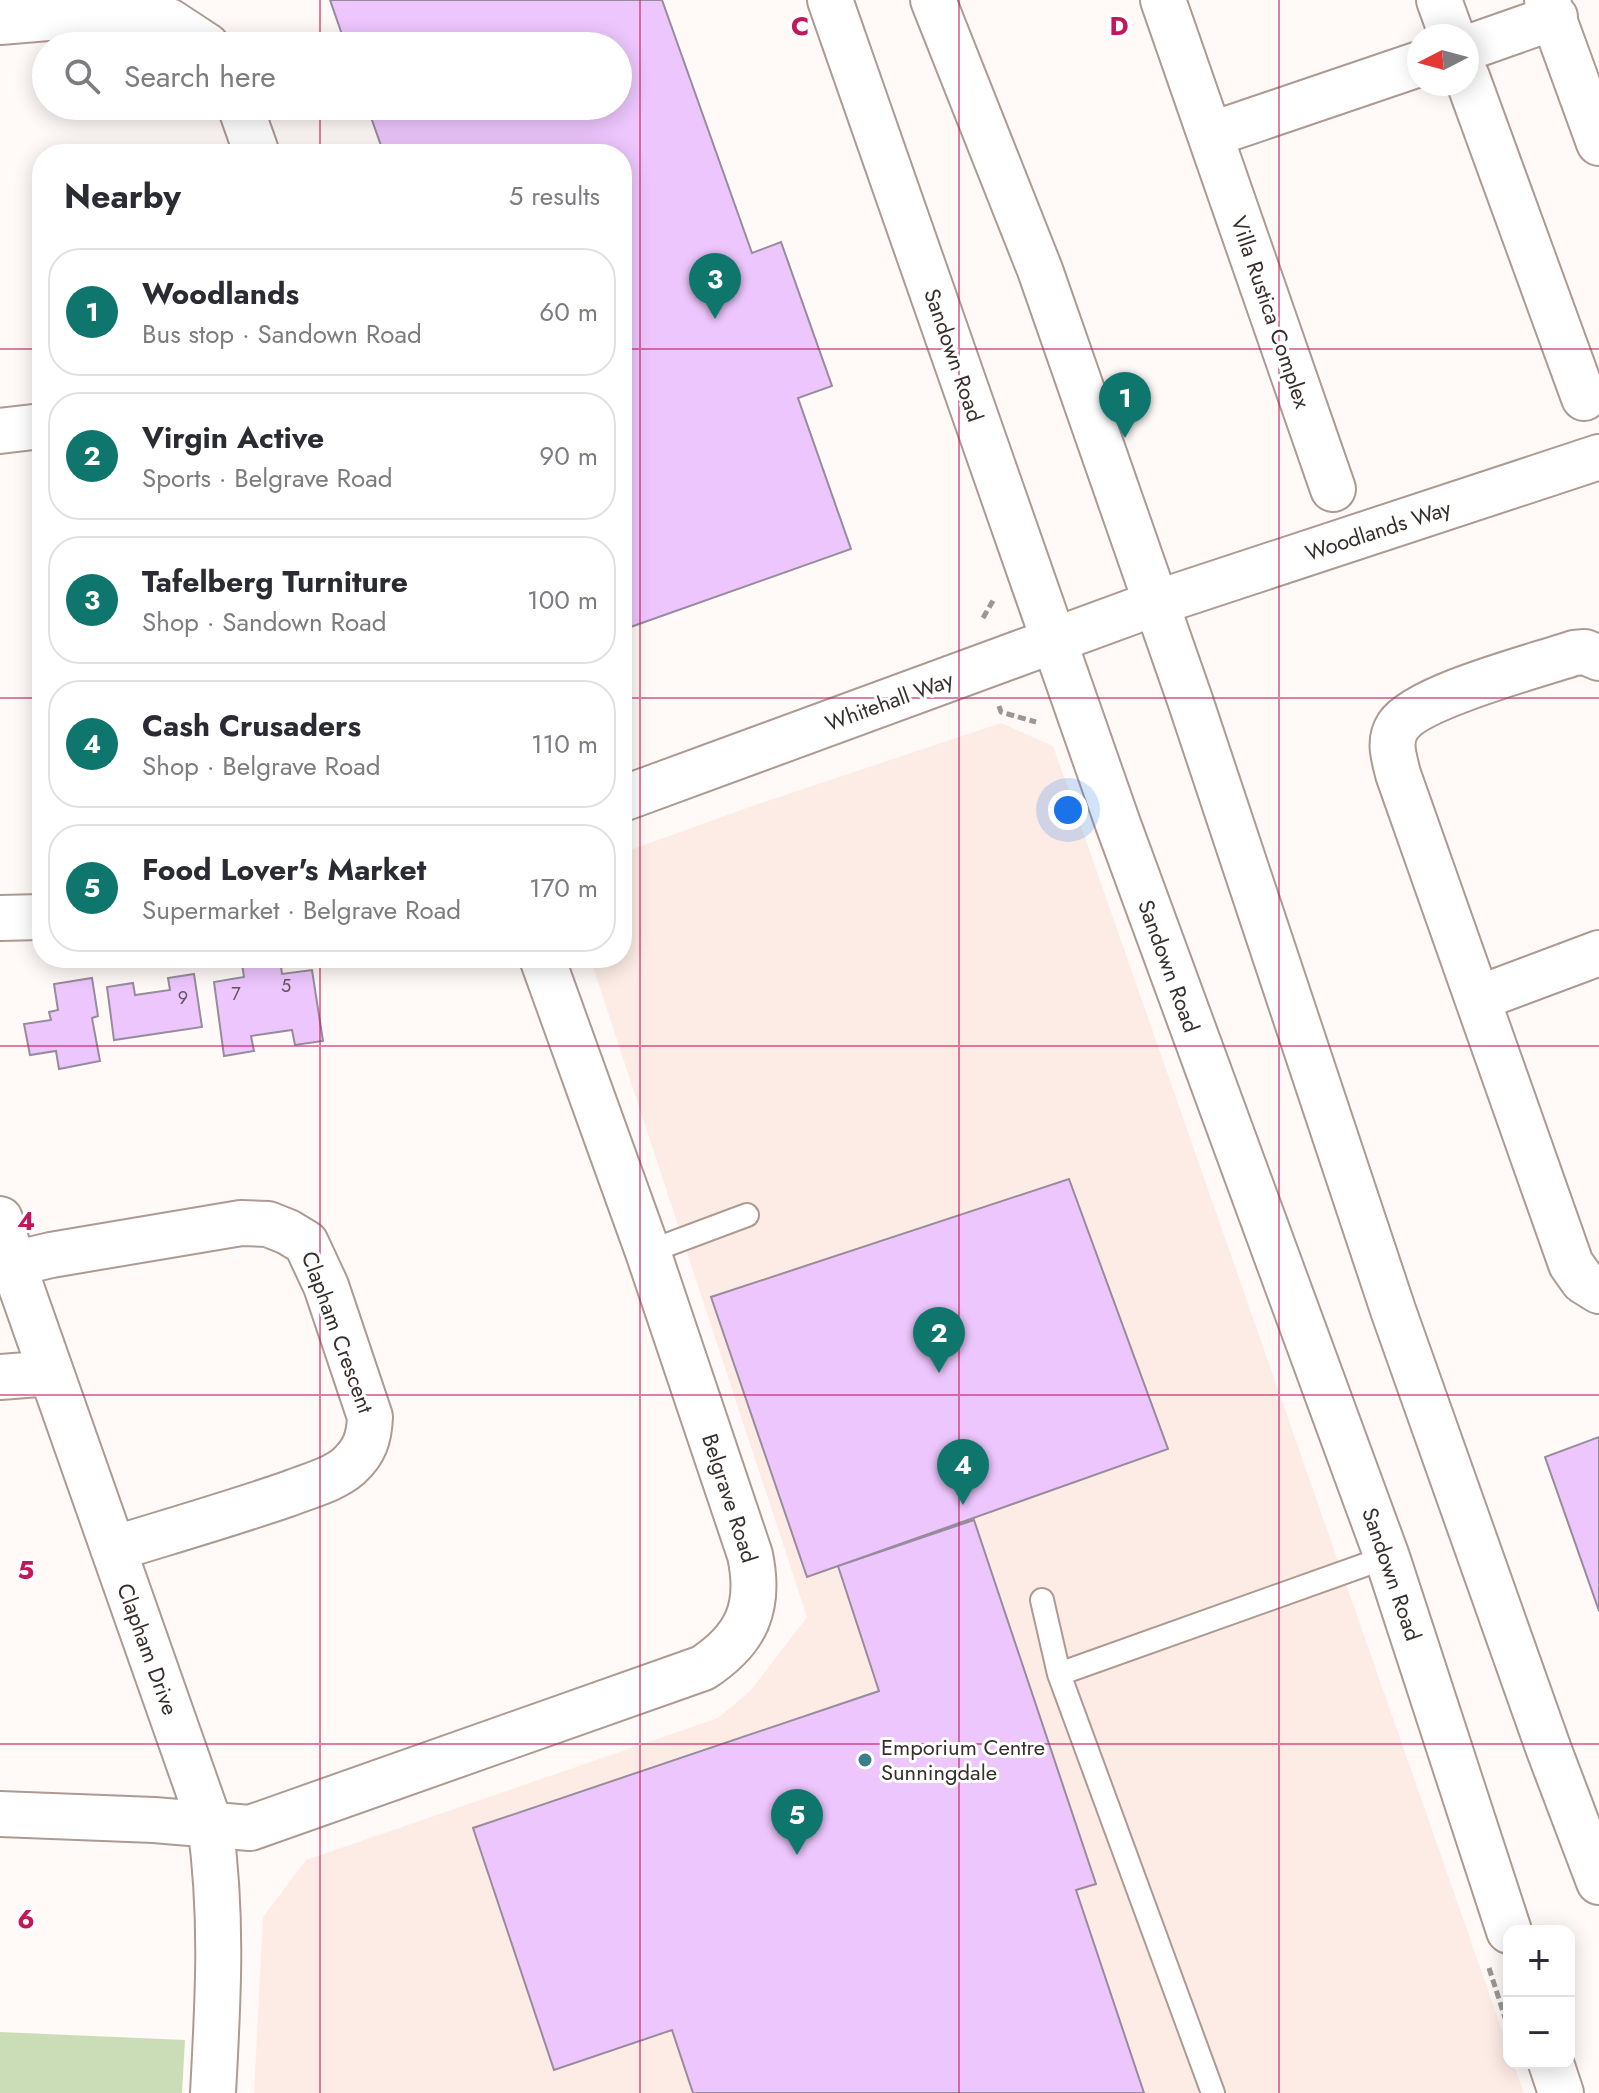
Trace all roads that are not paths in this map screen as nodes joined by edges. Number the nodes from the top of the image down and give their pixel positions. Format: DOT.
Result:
graph roads {
  1 [pos="830,0"];
  2 [pos="933,0"];
  3 [pos="1163,0"];
  4 [pos="1439,0"];
  5 [pos="1551,9"];
  6 [pos="0,22"];
  7 [pos="1448,24"];
  8 [pos="186,32"];
  9 [pos="1479,42"];
  10 [pos="1407,68"];
  11 [pos="1474,96"];
  12 [pos="245,120"];
  13 [pos="1210,135"];
  14 [pos="1599,143"];
  15 [pos="253,144"];
  16 [pos="1584,398"];
  17 [pos="32,427"];
  18 [pos="0,431"];
  19 [pos="1599,457"];
  20 [pos="1333,489"];
  21 [pos="1156,603"];
  22 [pos="1055,640"];
  23 [pos="1599,658"];
  24 [pos="632,795"];
  25 [pos="32,917"];
  26 [pos="0,918"];
  27 [pos="1599,953"];
  28 [pos="546,968"];
  29 [pos="1479,998"];
  30 [pos="747,1215"];
  31 [pos="0,1219"];
  32 [pos="648,1252"];
  33 [pos="13,1264"];
  34 [pos="1599,1291"];
  35 [pos="51,1373"];
  36 [pos="0,1377"];
  37 [pos="113,1549"];
  38 [pos="1387,1557"];
  39 [pos="1042,1600"];
  40 [pos="1059,1674"];
  41 [pos="0,1814"];
  42 [pos="210,1824"];
  43 [pos="1599,1882"];
  44 [pos="1497,1944"];
  45 [pos="1553,2069"];
  46 [pos="213,2093"];
  47 [pos="1213,2093"];
  48 [pos="1561,2093"];
  1 -- 22 [label="street, Sandown Road"];
  2 -- 21 [label="street"];
  3 -- 13 [label="street, Villa Rustica Complex"];
  4 -- 7 [label="street"];
  5 -- 9 [label="street"];
  5 -- 14 [label="street"];
  6 -- 8 [label="street"];
  10 -- 13 [label="street"];
  11 -- 16 [label="street"];
  12 -- 15 [label="street"];
  13 -- 20 [label="street, Villa Rustica Complex"];
  17 -- 18 [label="street"];
  19 -- 21 [label="street, Woodlands Way"];
  21 -- 22 [label="street, Whitehall Way"];
  21 -- 43 [label="street"];
  22 -- 24 [label="street, Whitehall Way"];
  22 -- 38 [label="street, Sandown Road"];
  23 -- 29 [label="street"];
  25 -- 26 [label="street"];
  27 -- 29 [label="street"];
  28 -- 32 [label="street, Belgrave Road"];
  29 -- 34 [label="street"];
  30 -- 32 [label="lane"];
  31 -- 33 [label="street, Clapham Drive"];
  32 -- 42 [label="street, Belgrave Road"];
  33 -- 35 [label="street, Clapham Drive"];
  33 -- 37 [label="street, Clapham Crescent"];
  35 -- 36 [label="street"];
  35 -- 37 [label="street, Clapham Drive"];
  37 -- 42 [label="street, Clapham Drive"];
  38 -- 40 [label="lane"];
  38 -- 44 [label="street, Sandown Road"];
  39 -- 40 [label="lane"];
  40 -- 47 [label="lane"];
  41 -- 42 [label="street, Belgrave Road"];
  42 -- 46 [label="street, Clapham Drive"];
  45 -- 48 [label="street"];
}
